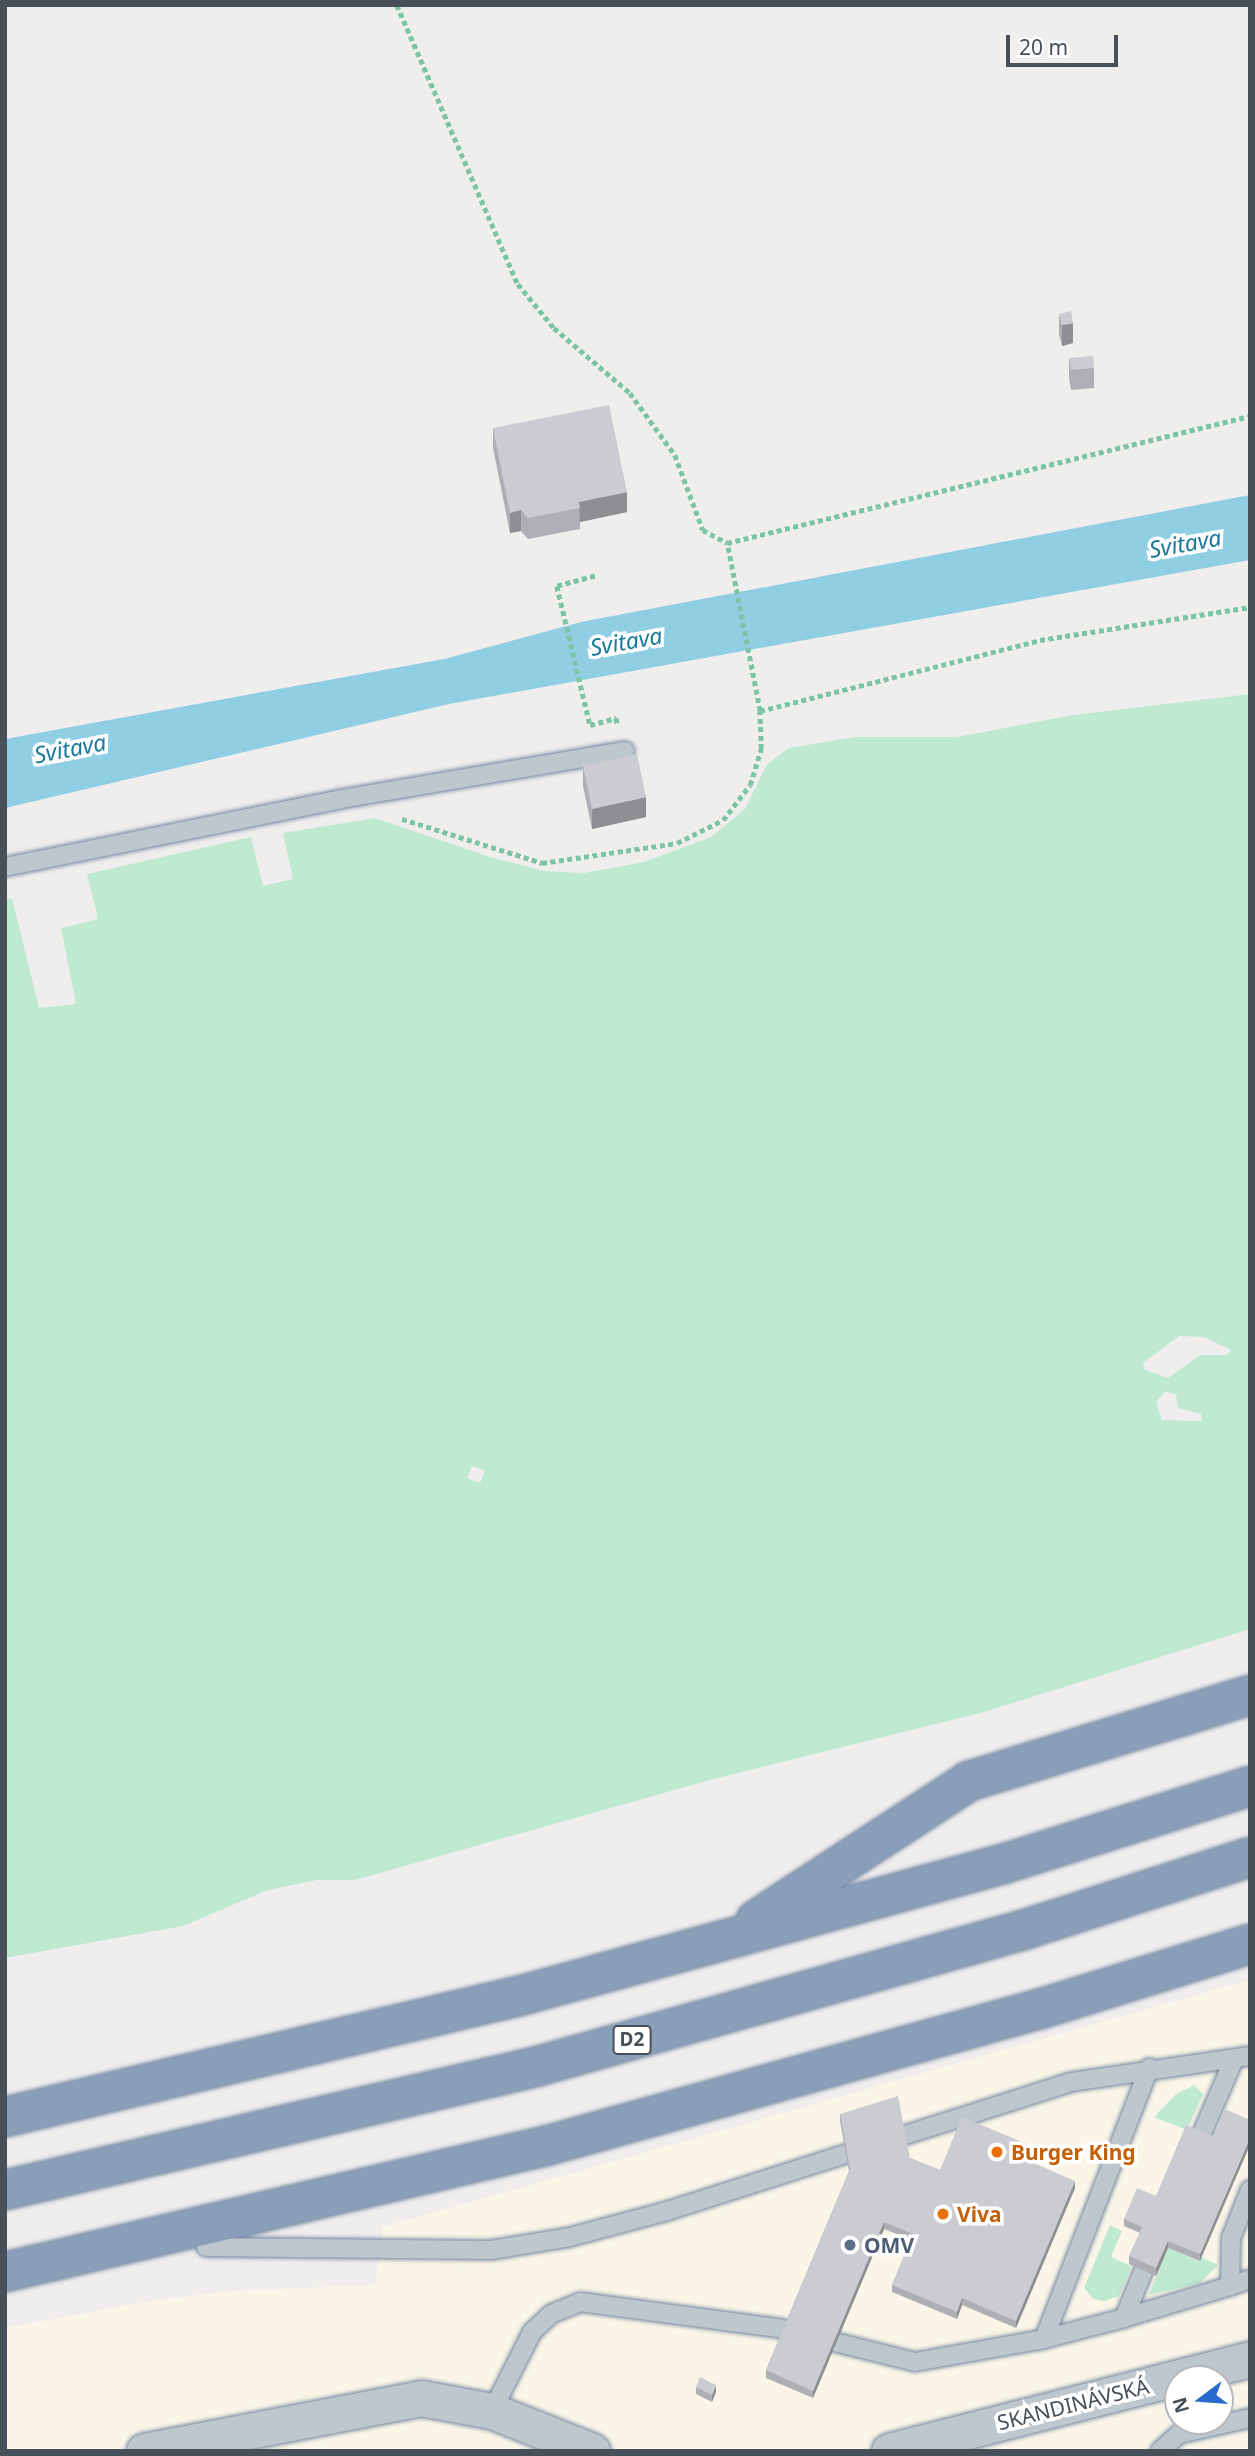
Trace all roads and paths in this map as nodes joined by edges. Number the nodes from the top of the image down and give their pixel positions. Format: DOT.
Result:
graph roads {
  1 [pos="397,5"];
  2 [pos="1250,416"];
  3 [pos="727,543"];
  4 [pos="596,576"];
  5 [pos="1250,607"];
  6 [pos="760,711"];
  7 [pos="590,725"];
  8 [pos="625,751"];
  9 [pos="341,799"];
  10 [pos="5,867"];
  11 [pos="1250,1695"];
  12 [pos="1250,1786"];
  13 [pos="1250,1857"];
  14 [pos="725,1940"];
  15 [pos="1250,1944"];
  16 [pos="1242,2057"];
  17 [pos="1149,2068"];
  18 [pos="5,2117"];
  19 [pos="1200,2138"];
  20 [pos="5,2190"];
  21 [pos="1250,2190"];
  22 [pos="1155,2242"];
  23 [pos="206,2247"];
  24 [pos="12,2271"];
  25 [pos="1250,2280"];
  26 [pos="1230,2286"];
  27 [pos="1124,2318"];
  28 [pos="1044,2339"];
  29 [pos="1250,2359"];
  30 [pos="492,2411"];
  31 [pos="1250,2418"];
  32 [pos="957,2443"];
  33 [pos="144,2451"];
  34 [pos="592,2451"];
  35 [pos="888,2451"];
  36 [pos="1160,2451"];
  1 -- 3 [label="path"];
  2 -- 3 [label="path"];
  3 -- 6 [label="path"];
  4 -- 7 [label="path"];
  5 -- 6 [label="path"];
  6 -- 9 [label="path"];
  8 -- 9 [label="lane"];
  9 -- 10 [label="lane"];
  11 -- 14 [label="highway"];
  12 -- 14 [label="highway"];
  13 -- 20 [label="highway, D2"];
  14 -- 18 [label="highway"];
  15 -- 24 [label="highway"];
  16 -- 17 [label="lane"];
  16 -- 19 [label="lane"];
  17 -- 23 [label="lane"];
  17 -- 28 [label="lane"];
  21 -- 26 [label="lane"];
  22 -- 27 [label="lane"];
  23 -- 24 [label="highway"];
  25 -- 26 [label="lane"];
  26 -- 27 [label="lane"];
  27 -- 28 [label="lane"];
  28 -- 30 [label="lane"];
  29 -- 32 [label="street, SKANDINÁVSKÁ"];
  30 -- 33 [label="street"];
  30 -- 34 [label="street"];
  31 -- 36 [label="lane"];
  32 -- 35 [label="street, SKANDINÁVSKÁ"];
}
